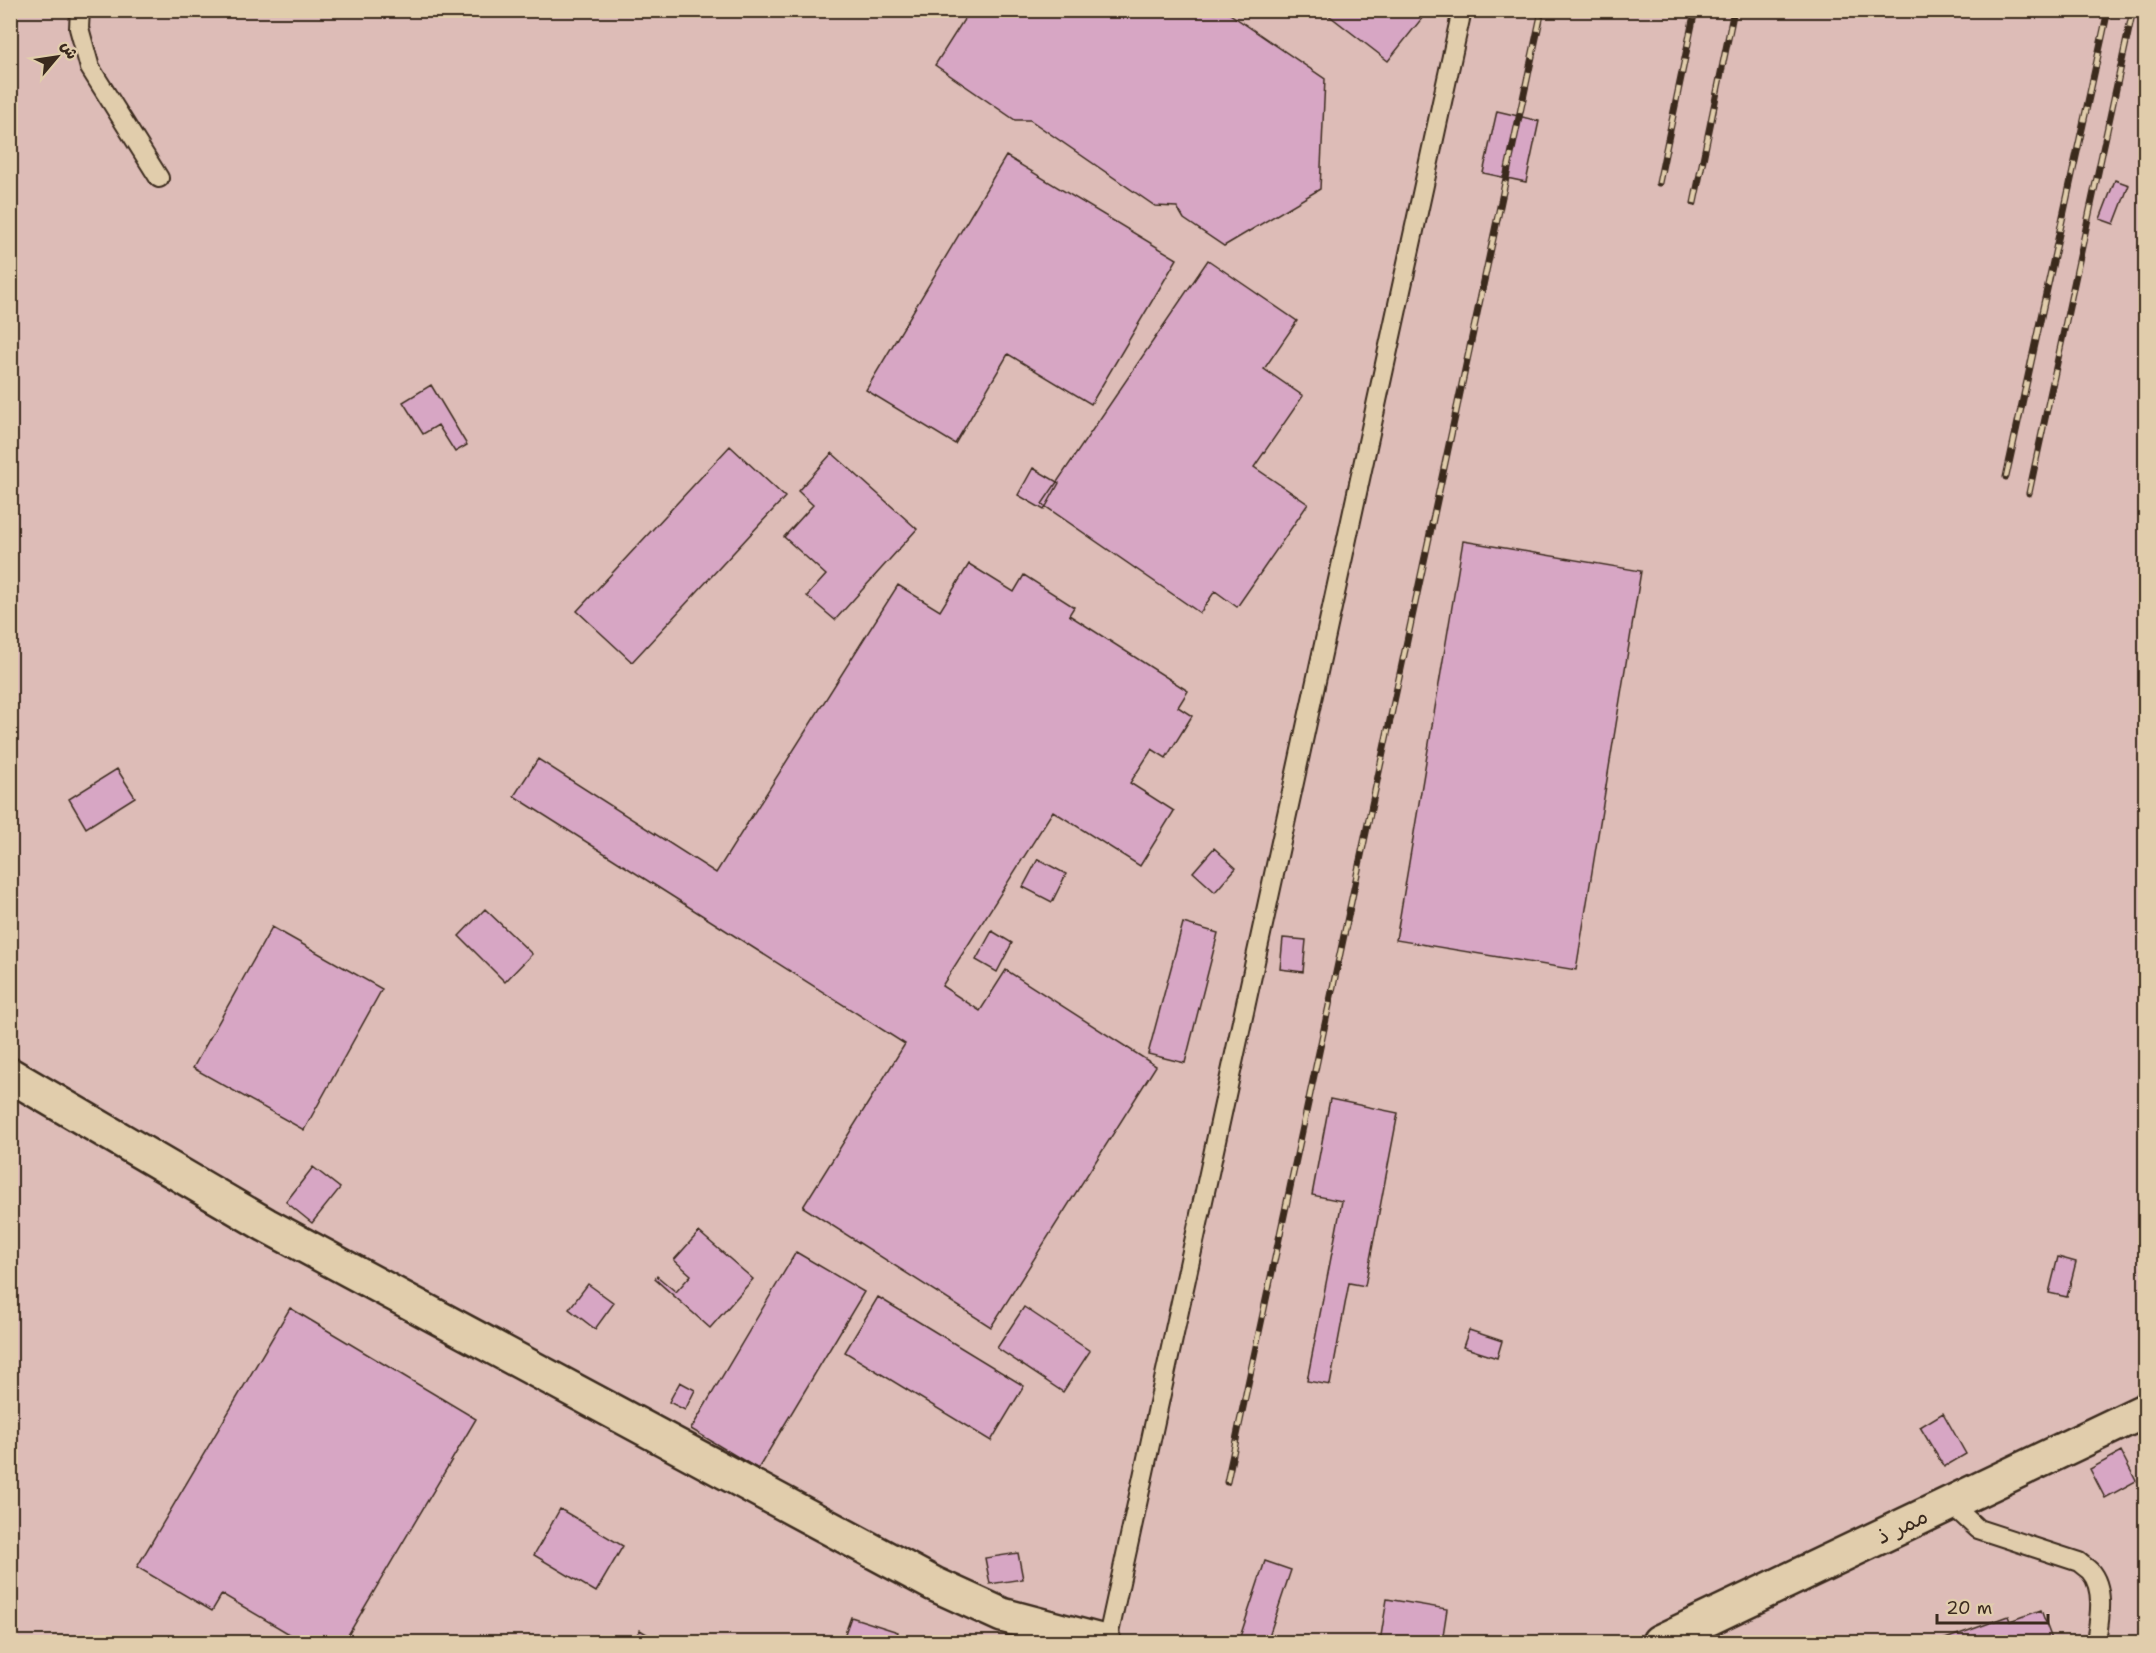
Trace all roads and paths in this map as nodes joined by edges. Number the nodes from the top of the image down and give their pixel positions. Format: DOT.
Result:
graph roads {
  1 [pos="80,10"];
  2 [pos="1462,10"];
  3 [pos="159,178"];
  4 [pos="10,1075"];
  5 [pos="2145,1410"];
  6 [pos="1950,1503"];
  7 [pos="1105,1642"];
  8 [pos="1659,1642"];
  9 [pos="2096,1642"];
  1 -- 3 [label="lane"];
  2 -- 7 [label="lane"];
  4 -- 7 [label="street"];
  5 -- 6 [label="street, ممر ذ"];
  6 -- 8 [label="street, ممر ذ"];
  6 -- 9 [label="lane"];
}
